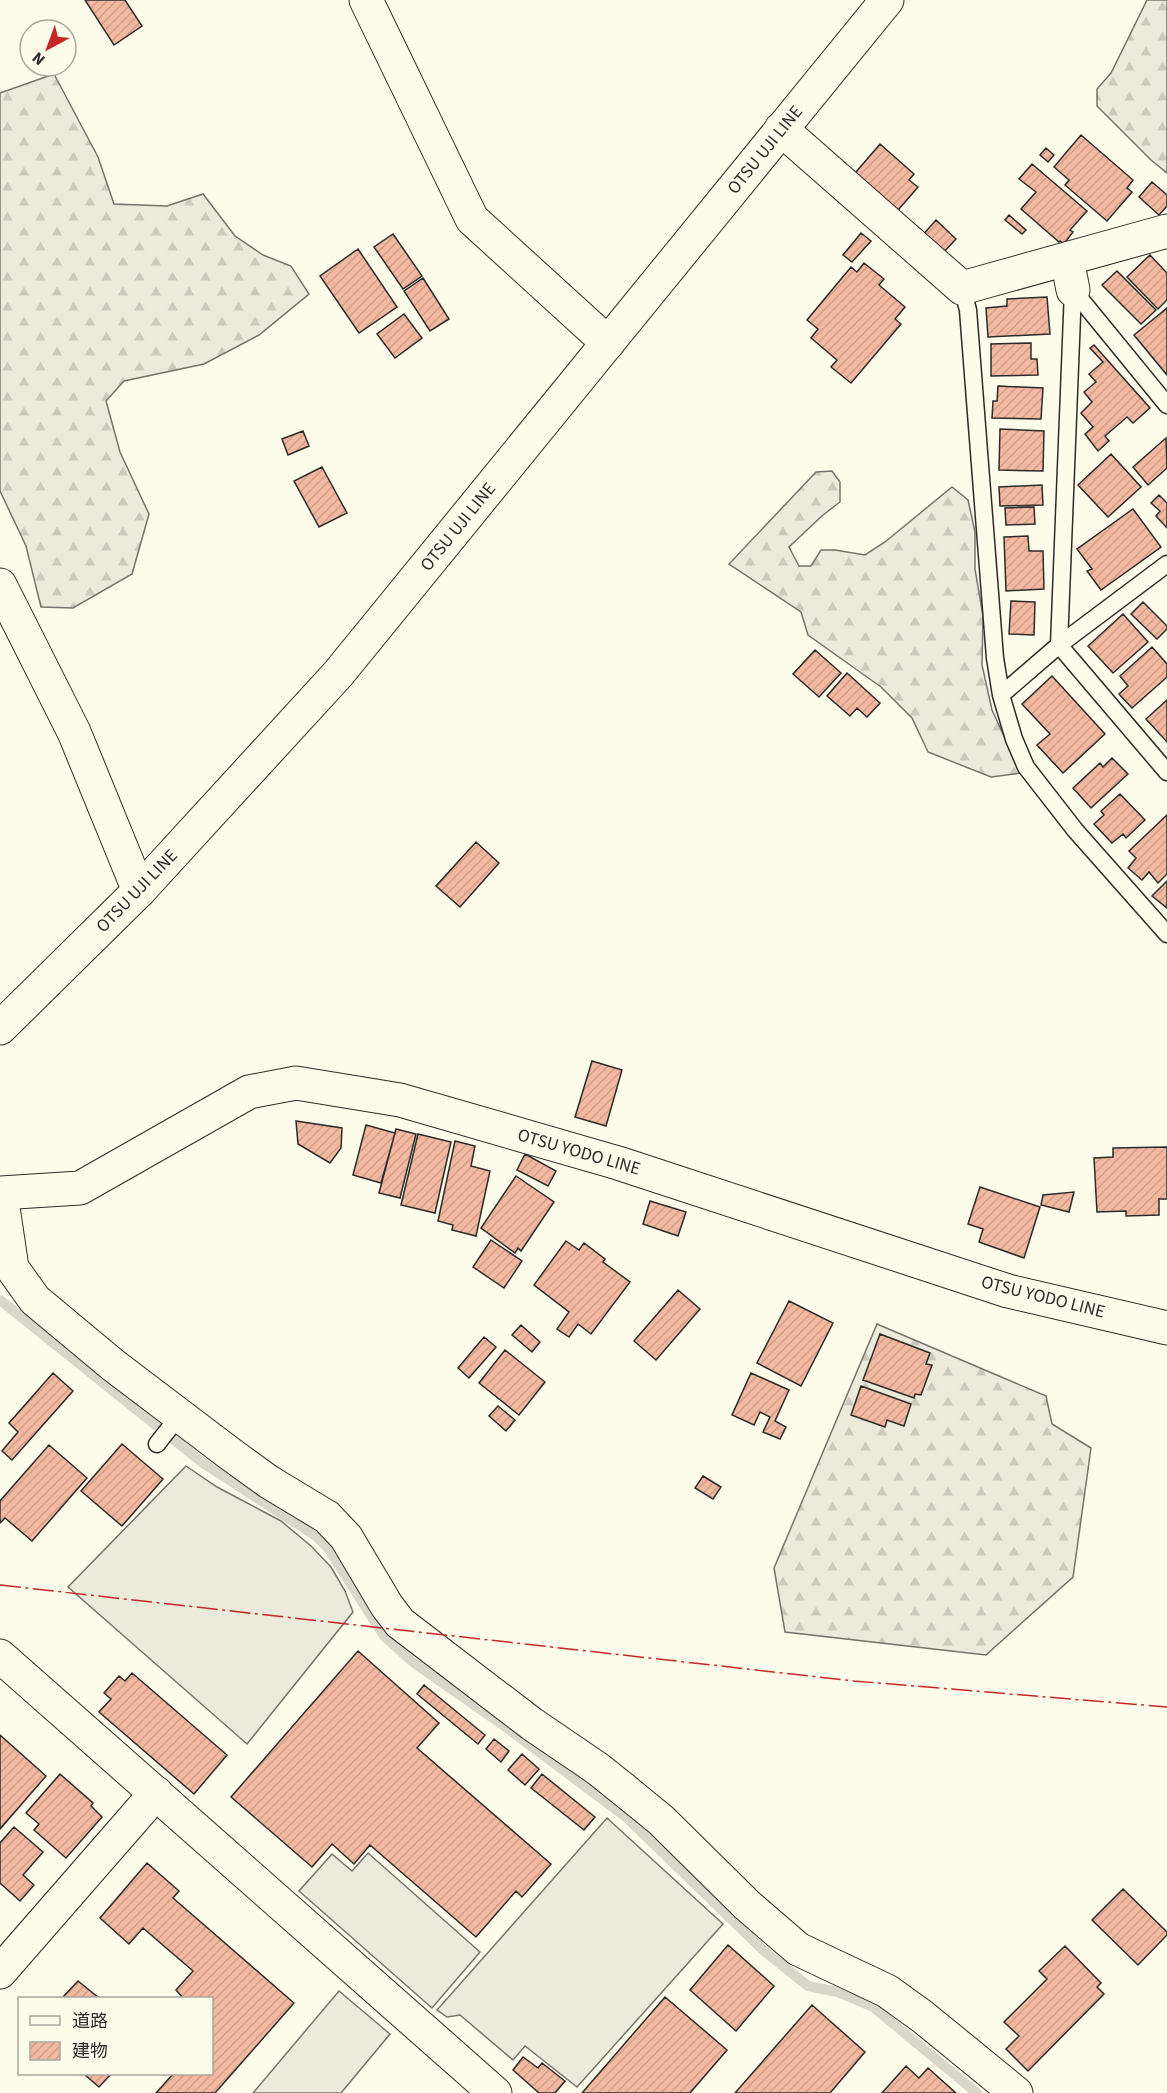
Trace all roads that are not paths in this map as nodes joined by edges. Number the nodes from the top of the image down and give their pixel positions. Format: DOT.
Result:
graph roads {
  1 [pos="366,0"];
  2 [pos="887,0"];
  3 [pos="781,129"];
  4 [pos="1167,231"];
  5 [pos="1070,275"];
  6 [pos="962,288"];
  7 [pos="608,342"];
  8 [pos="1167,405"];
  9 [pos="1167,564"];
  10 [pos="0,585"];
  11 [pos="1059,645"];
  12 [pos="1001,695"];
  13 [pos="1167,772"];
  14 [pos="140,891"];
  15 [pos="1167,934"];
  16 [pos="0,1028"];
  17 [pos="0,1193"];
  18 [pos="1167,1328"];
  19 [pos="176,1420"];
  20 [pos="157,1444"];
  21 [pos="0,1656"];
  22 [pos="156,1793"];
  23 [pos="0,1972"];
  24 [pos="495,2093"];
  25 [pos="1016,2093"];
  1 -- 7 [label="street"];
  2 -- 3 [label="street, OTSU UJI LINE"];
  3 -- 6 [label="street"];
  3 -- 7 [label="street, OTSU UJI LINE"];
  4 -- 5 [label="street"];
  5 -- 6 [label="street"];
  5 -- 8 [label="lane"];
  5 -- 11 [label="lane"];
  6 -- 12 [label="lane"];
  7 -- 14 [label="street, OTSU UJI LINE"];
  9 -- 11 [label="lane"];
  10 -- 14 [label="street"];
  11 -- 12 [label="lane"];
  11 -- 13 [label="lane"];
  12 -- 15 [label="lane"];
  14 -- 16 [label="street, OTSU UJI LINE"];
  17 -- 18 [label="street, OTSU YODO LINE"];
  17 -- 19 [label="street"];
  19 -- 20 [label="lane"];
  19 -- 25 [label="street"];
  21 -- 22 [label="street"];
  22 -- 23 [label="street"];
  22 -- 24 [label="street"];
}
